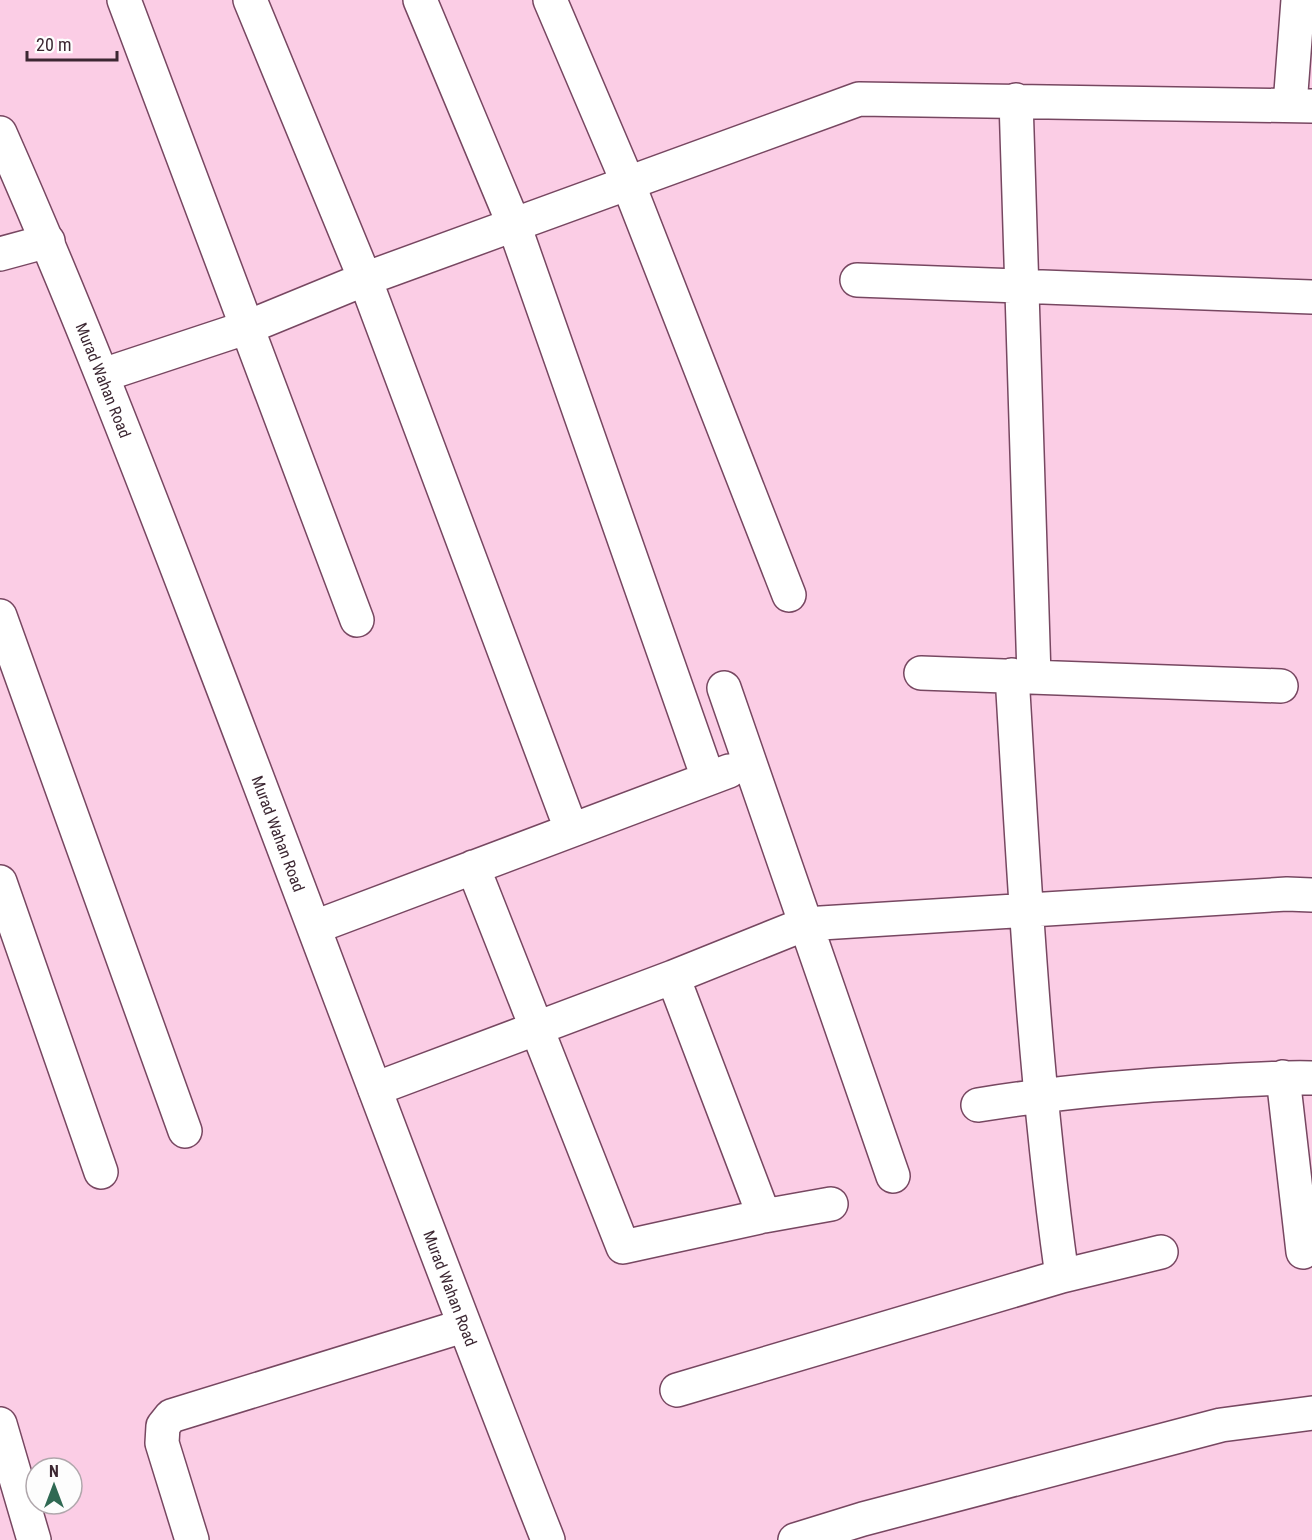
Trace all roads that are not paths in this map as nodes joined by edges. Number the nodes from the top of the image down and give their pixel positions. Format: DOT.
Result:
graph roads {
  1 [pos="124,0"];
  2 [pos="250,0"];
  3 [pos="420,0"];
  4 [pos="550,0"];
  5 [pos="1298,0"];
  6 [pos="1016,100"];
  7 [pos="1301,105"];
  8 [pos="0,133"];
  9 [pos="628,183"];
  10 [pos="514,225"];
  11 [pos="48,241"];
  12 [pos="0,254"];
  13 [pos="365,279"];
  14 [pos="857,280"];
  15 [pos="1021,285"];
  16 [pos="1312,297"];
  17 [pos="248,327"];
  18 [pos="103,375"];
  19 [pos="789,595"];
  20 [pos="0,616"];
  21 [pos="357,620"];
  22 [pos="921,673"];
  23 [pos="1023,675"];
  24 [pos="1281,686"];
  25 [pos="724,688"];
  26 [pos="750,763"];
  27 [pos="708,778"];
  28 [pos="571,830"];
  29 [pos="473,867"];
  30 [pos="0,882"];
  31 [pos="1312,895"];
  32 [pos="1026,910"];
  33 [pos="805,924"];
  34 [pos="315,927"];
  35 [pos="673,977"];
  36 [pos="536,1029"];
  37 [pos="1298,1078"];
  38 [pos="375,1089"];
  39 [pos="1040,1095"];
  40 [pos="978,1105"];
  41 [pos="185,1131"];
  42 [pos="101,1172"];
  43 [pos="893,1176"];
  44 [pos="831,1204"];
  45 [pos="764,1216"];
  46 [pos="1161,1252"];
  47 [pos="1303,1252"];
  48 [pos="1062,1276"];
  49 [pos="463,1326"];
  50 [pos="677,1390"];
  51 [pos="1312,1413"];
  52 [pos="0,1424"];
  53 [pos="34,1540"];
  54 [pos="192,1540"];
  55 [pos="548,1540"];
  56 [pos="795,1540"];
  1 -- 17 [label="street"];
  2 -- 13 [label="street"];
  3 -- 10 [label="street"];
  4 -- 9 [label="street"];
  5 -- 7 [label="street"];
  6 -- 7 [label="street"];
  6 -- 9 [label="street"];
  6 -- 15 [label="street"];
  8 -- 11 [label="street, Murad Wahan Road"];
  9 -- 10 [label="street"];
  9 -- 19 [label="street"];
  10 -- 13 [label="street"];
  10 -- 27 [label="street"];
  11 -- 12 [label="street"];
  11 -- 18 [label="street, Murad Wahan Road"];
  13 -- 17 [label="street"];
  13 -- 28 [label="street"];
  14 -- 15 [label="street"];
  15 -- 16 [label="street"];
  15 -- 23 [label="street"];
  17 -- 18 [label="street"];
  17 -- 21 [label="street"];
  18 -- 34 [label="street, Murad Wahan Road"];
  20 -- 41 [label="street"];
  22 -- 23 [label="street"];
  23 -- 24 [label="street"];
  23 -- 32 [label="street"];
  25 -- 26 [label="street"];
  26 -- 27 [label="street"];
  26 -- 33 [label="street"];
  27 -- 28 [label="street"];
  28 -- 29 [label="street"];
  29 -- 34 [label="street"];
  29 -- 36 [label="street"];
  30 -- 42 [label="street"];
  31 -- 32 [label="street"];
  32 -- 33 [label="street"];
  32 -- 39 [label="street"];
  33 -- 35 [label="street"];
  33 -- 43 [label="street"];
  34 -- 38 [label="street, Murad Wahan Road"];
  35 -- 36 [label="street"];
  35 -- 45 [label="street"];
  36 -- 38 [label="street"];
  36 -- 45 [label="street"];
  37 -- 39 [label="street"];
  37 -- 47 [label="street"];
  38 -- 49 [label="street, Murad Wahan Road"];
  39 -- 40 [label="street"];
  39 -- 48 [label="street"];
  44 -- 45 [label="street"];
  46 -- 48 [label="street"];
  48 -- 50 [label="street"];
  49 -- 54 [label="street"];
  49 -- 55 [label="street, Murad Wahan Road"];
  51 -- 56 [label="street"];
  52 -- 53 [label="street"];
}
